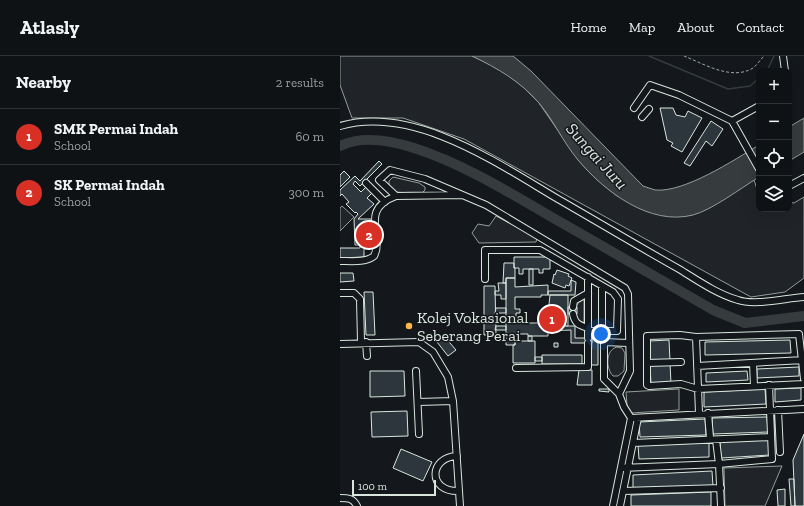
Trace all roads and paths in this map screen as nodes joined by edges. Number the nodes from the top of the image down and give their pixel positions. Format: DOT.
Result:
graph roads {
  1 [pos="684,56"];
  2 [pos="764,56"];
  3 [pos="783,56"];
  4 [pos="785,68"];
  5 [pos="634,108"];
  6 [pos="756,108"];
  7 [pos="649,109"];
  8 [pos="642,117"];
  9 [pos="732,121"];
  10 [pos="340,126"];
  11 [pos="756,164"];
  12 [pos="804,178"];
  13 [pos="366,183"];
  14 [pos="792,184"];
  15 [pos="462,195"];
  16 [pos="396,196"];
  17 [pos="385,202"];
  18 [pos="340,261"];
  19 [pos="588,278"];
  20 [pos="485,279"];
  21 [pos="602,286"];
  22 [pos="340,293"];
  23 [pos="588,293"];
  24 [pos="804,297"];
  25 [pos="573,307"];
  26 [pos="573,314"];
  27 [pos="588,330"];
  28 [pos="602,331"];
  29 [pos="696,337"];
  30 [pos="364,342"];
  31 [pos="604,342"];
  32 [pos="628,343"];
  33 [pos="340,344"];
  34 [pos="367,356"];
  35 [pos="802,360"];
  36 [pos="681,362"];
  37 [pos="647,363"];
  38 [pos="753,363"];
  39 [pos="697,366"];
  40 [pos="516,368"];
  41 [pos="416,371"];
  42 [pos="804,379"];
  43 [pos="804,384"];
  44 [pos="769,385"];
  45 [pos="754,386"];
  46 [pos="698,389"];
  47 [pos="619,394"];
  48 [pos="453,401"];
  49 [pos="418,402"];
  50 [pos="804,409"];
  51 [pos="770,410"];
  52 [pos="778,410"];
  53 [pos="699,413"];
  54 [pos="708,413"];
  55 [pos="630,418"];
  56 [pos="638,418"];
  57 [pos="419,434"];
  58 [pos="771,437"];
  59 [pos="713,439"];
  60 [pos="633,443"];
  61 [pos="780,452"];
  62 [pos="457,456"];
  63 [pos="719,464"];
  64 [pos="621,468"];
  65 [pos="628,468"];
  66 [pos="721,488"];
  67 [pos="459,491"];
  68 [pos="623,491"];
  69 [pos="340,498"];
  70 [pos="357,506"];
  71 [pos="460,506"];
  72 [pos="613,506"];
  73 [pos="620,506"];
  74 [pos="722,506"];
  1 -- 2 [label="path"];
  3 -- 4 [label="street"];
  5 -- 9 [label="street"];
  6 -- 9 [label="street"];
  7 -- 8 [label="street"];
  9 -- 11 [label="street"];
  10 -- 24 [label="street"];
  12 -- 14 [label="street"];
  13 -- 17 [label="street"];
  15 -- 16 [label="street"];
  15 -- 16 [label="street"];
  15 -- 32 [label="street"];
  16 -- 17 [label="street"];
  17 -- 18 [label="street"];
  19 -- 20 [label="street"];
  19 -- 21 [label="street"];
  19 -- 23 [label="street"];
  21 -- 28 [label="street"];
  21 -- 28 [label="street"];
  22 -- 30 [label="street"];
  23 -- 25 [label="street"];
  23 -- 27 [label="street"];
  26 -- 27 [label="street"];
  27 -- 28 [label="street"];
  27 -- 40 [label="street"];
  28 -- 31 [label="street"];
  29 -- 35 [label="street"];
  29 -- 37 [label="street"];
  29 -- 39 [label="street"];
  30 -- 33 [label="street"];
  30 -- 34 [label="street"];
  30 -- 48 [label="street"];
  31 -- 32 [label="street"];
  31 -- 47 [label="street"];
  32 -- 47 [label="street"];
  35 -- 38 [label="street"];
  35 -- 42 [label="street"];
  36 -- 37 [label="street"];
  37 -- 46 [label="street"];
  38 -- 39 [label="street"];
  38 -- 45 [label="street"];
  39 -- 46 [label="street"];
  41 -- 49 [label="street"];
  43 -- 44 [label="street"];
  44 -- 45 [label="street"];
  44 -- 51 [label="street"];
  45 -- 46 [label="street"];
  46 -- 53 [label="street"];
  47 -- 55 [label="street"];
  48 -- 49 [label="street"];
  48 -- 62 [label="street"];
  49 -- 57 [label="street"];
  50 -- 52 [label="street"];
  51 -- 52 [label="street"];
  51 -- 54 [label="street"];
  51 -- 58 [label="street"];
  52 -- 61 [label="street"];
  53 -- 54 [label="street"];
  53 -- 56 [label="street"];
  54 -- 59 [label="street"];
  55 -- 56 [label="street"];
  55 -- 64 [label="street"];
  56 -- 60 [label="street"];
  58 -- 59 [label="street"];
  58 -- 63 [label="street"];
  59 -- 60 [label="street"];
  59 -- 63 [label="street"];
  60 -- 65 [label="street"];
  62 -- 67 [label="street"];
  62 -- 67 [label="street"];
  63 -- 65 [label="street"];
  63 -- 66 [label="street"];
  64 -- 65 [label="street"];
  64 -- 72 [label="street"];
  65 -- 68 [label="street"];
  66 -- 68 [label="street"];
  66 -- 74 [label="street"];
  67 -- 71 [label="street"];
  68 -- 73 [label="street"];
  69 -- 70 [label="street"];
}
